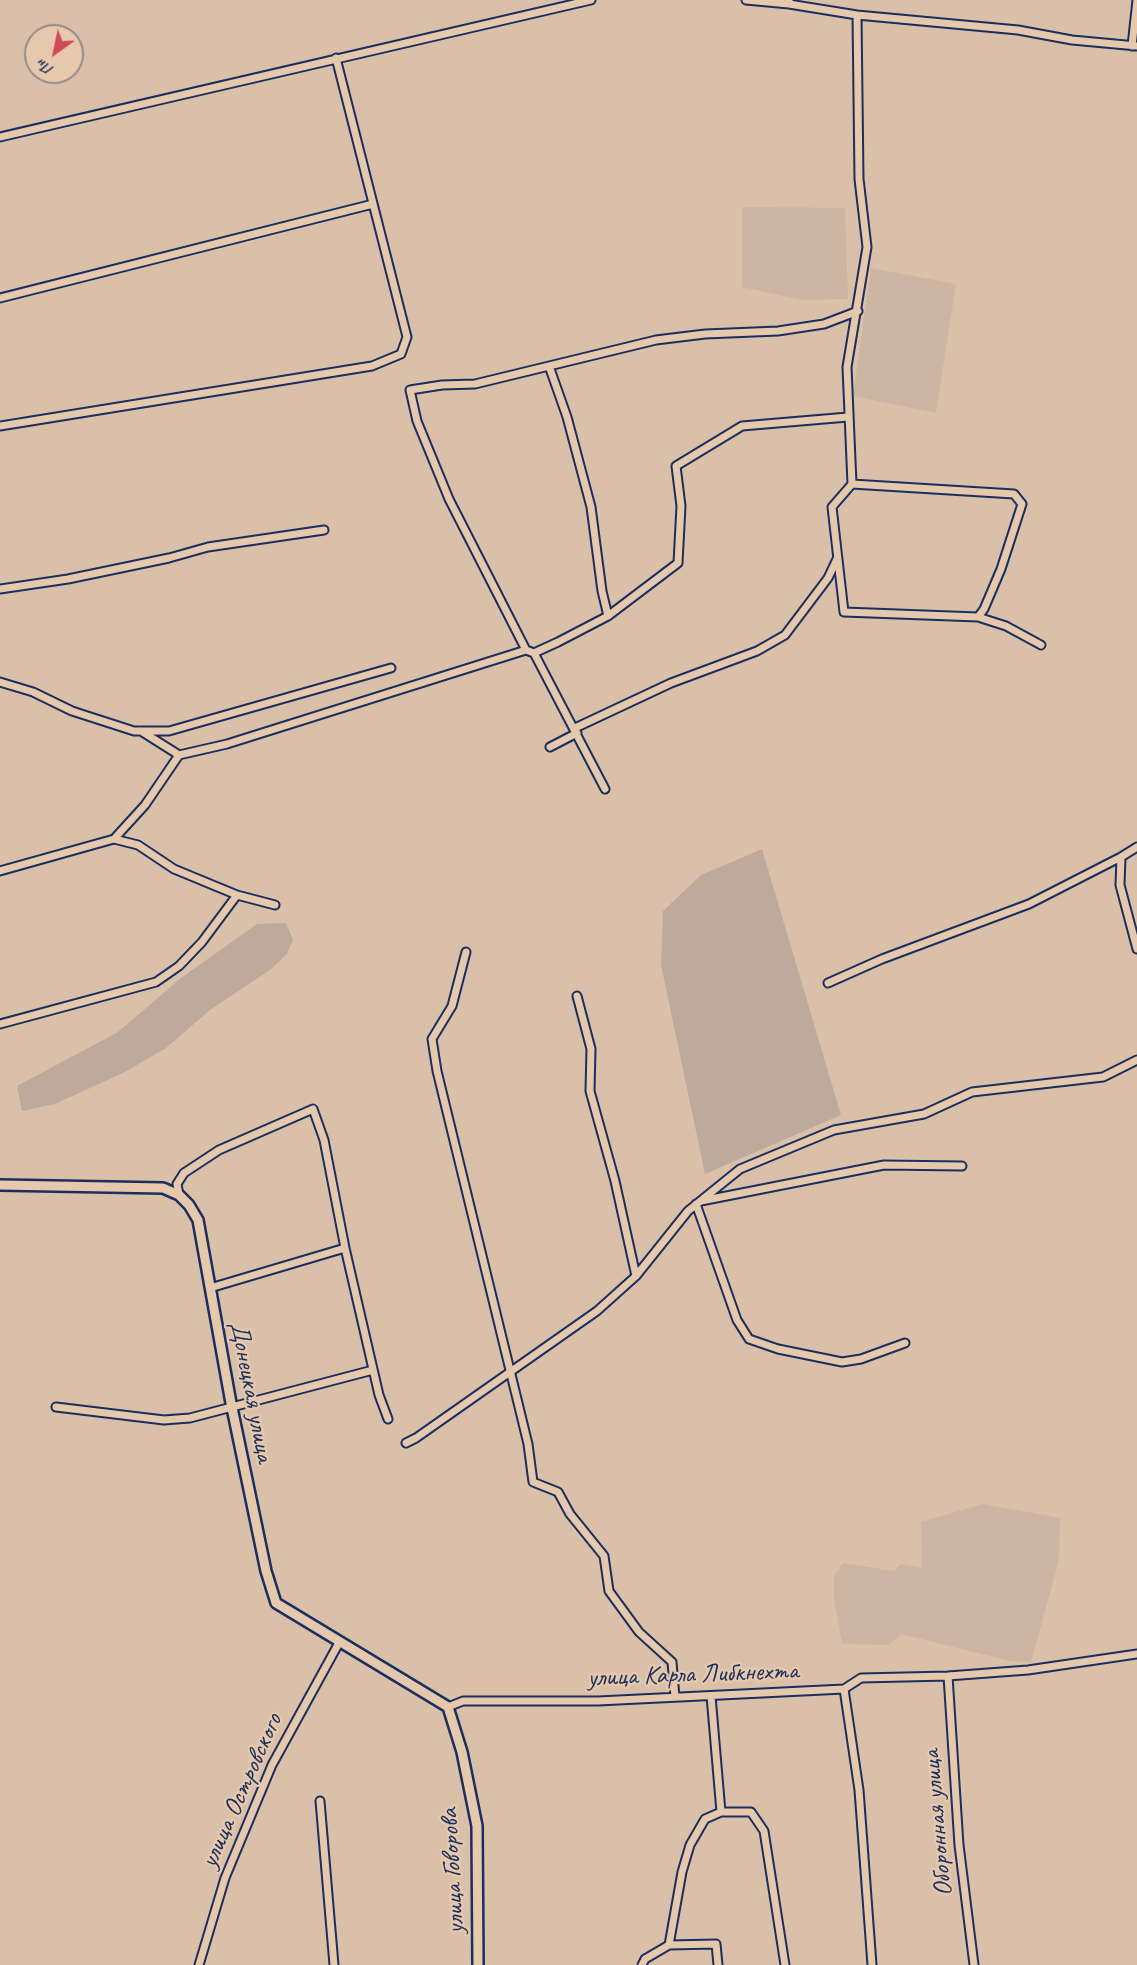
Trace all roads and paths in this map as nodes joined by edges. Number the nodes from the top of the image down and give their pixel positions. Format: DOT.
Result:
graph roads {
  1 [pos="591,0"];
  2 [pos="746,0"];
  3 [pos="1137,0"];
  4 [pos="789,2"];
  5 [pos="857,15"];
  6 [pos="1135,46"];
  7 [pos="336,58"];
  8 [pos="0,137"];
  9 [pos="373,204"];
  10 [pos="0,298"];
  11 [pos="858,311"];
  12 [pos="549,366"];
  13 [pos="848,417"];
  14 [pos="0,426"];
  15 [pos="852,484"];
  16 [pos="324,530"];
  17 [pos="837,559"];
  18 [pos="0,589"];
  19 [pos="608,616"];
  20 [pos="978,617"];
  21 [pos="1041,645"];
  22 [pos="525,650"];
  23 [pos="534,653"];
  24 [pos="392,668"];
  25 [pos="0,682"];
  26 [pos="576,730"];
  27 [pos="141,731"];
  28 [pos="550,747"];
  29 [pos="179,755"];
  30 [pos="605,789"];
  31 [pos="114,839"];
  32 [pos="1137,847"];
  33 [pos="1121,856"];
  34 [pos="0,871"];
  35 [pos="237,896"];
  36 [pos="276,904"];
  37 [pos="1137,949"];
  38 [pos="466,952"];
  39 [pos="828,983"];
  40 [pos="577,996"];
  41 [pos="0,1024"];
  42 [pos="1137,1060"];
  43 [pos="962,1166"];
  44 [pos="0,1185"];
  45 [pos="179,1195"];
  46 [pos="698,1203"];
  47 [pos="345,1248"];
  48 [pos="636,1276"];
  49 [pos="210,1288"];
  50 [pos="905,1343"];
  51 [pos="373,1370"];
  52 [pos="511,1371"];
  53 [pos="231,1405"];
  54 [pos="56,1407"];
  55 [pos="388,1419"];
  56 [pos="406,1443"];
  57 [pos="340,1641"];
  58 [pos="1137,1654"];
  59 [pos="948,1676"];
  60 [pos="844,1689"];
  61 [pos="711,1695"];
  62 [pos="675,1697"];
  63 [pos="448,1707"];
  64 [pos="320,1801"];
  65 [pos="721,1812"];
  66 [pos="669,1945"];
  67 [pos="199,1965"];
  68 [pos="334,1965"];
  69 [pos="478,1965"];
  70 [pos="642,1965"];
  71 [pos="718,1965"];
  72 [pos="784,1965"];
  73 [pos="872,1965"];
  74 [pos="974,1965"];
  1 -- 7 [label="street"];
  2 -- 4 [label="street"];
  3 -- 6 [label="street"];
  4 -- 5 [label="street"];
  5 -- 6 [label="street"];
  5 -- 11 [label="street"];
  7 -- 8 [label="street"];
  7 -- 9 [label="street"];
  9 -- 10 [label="street"];
  9 -- 14 [label="street"];
  11 -- 12 [label="street"];
  11 -- 13 [label="street"];
  12 -- 19 [label="street"];
  12 -- 22 [label="street"];
  13 -- 15 [label="street"];
  13 -- 19 [label="street"];
  15 -- 17 [label="street"];
  15 -- 20 [label="street"];
  16 -- 18 [label="street"];
  17 -- 20 [label="street"];
  17 -- 26 [label="street"];
  19 -- 23 [label="street"];
  20 -- 21 [label="street"];
  22 -- 23 [label="street"];
  22 -- 29 [label="street"];
  23 -- 26 [label="street"];
  24 -- 27 [label="street"];
  25 -- 27 [label="street"];
  26 -- 28 [label="street"];
  26 -- 30 [label="street"];
  27 -- 29 [label="street"];
  29 -- 31 [label="street"];
  31 -- 34 [label="street"];
  31 -- 35 [label="street"];
  32 -- 33 [label="street"];
  33 -- 37 [label="street"];
  33 -- 39 [label="street"];
  35 -- 36 [label="street"];
  35 -- 41 [label="street"];
  38 -- 52 [label="street"];
  40 -- 48 [label="street"];
  42 -- 46 [label="street"];
  43 -- 46 [label="street"];
  44 -- 45 [label="street"];
  45 -- 47 [label="street"];
  45 -- 49 [label="street, Донецкая улица"];
  46 -- 48 [label="street"];
  46 -- 50 [label="street"];
  47 -- 49 [label="street"];
  47 -- 51 [label="street"];
  48 -- 52 [label="street"];
  49 -- 53 [label="street, Донецкая улица"];
  51 -- 53 [label="street"];
  51 -- 55 [label="street"];
  52 -- 56 [label="street"];
  52 -- 62 [label="street"];
  53 -- 54 [label="street"];
  53 -- 57 [label="street, Донецкая улица"];
  57 -- 63 [label="street"];
  57 -- 67 [label="street, улица Островского"];
  58 -- 59 [label="street, улица Карла Либкнехта"];
  59 -- 60 [label="street, улица Карла Либкнехта"];
  59 -- 74 [label="street, Оборонная улица"];
  60 -- 61 [label="street, улица Карла Либкнехта"];
  60 -- 73 [label="street"];
  61 -- 62 [label="street, улица Карла Либкнехта"];
  61 -- 65 [label="street"];
  62 -- 63 [label="street, улица Карла Либкнехта"];
  63 -- 69 [label="street, улица Говорова"];
  64 -- 68 [label="street"];
  65 -- 66 [label="street"];
  65 -- 72 [label="street"];
  66 -- 70 [label="street"];
  66 -- 71 [label="street"];
}
